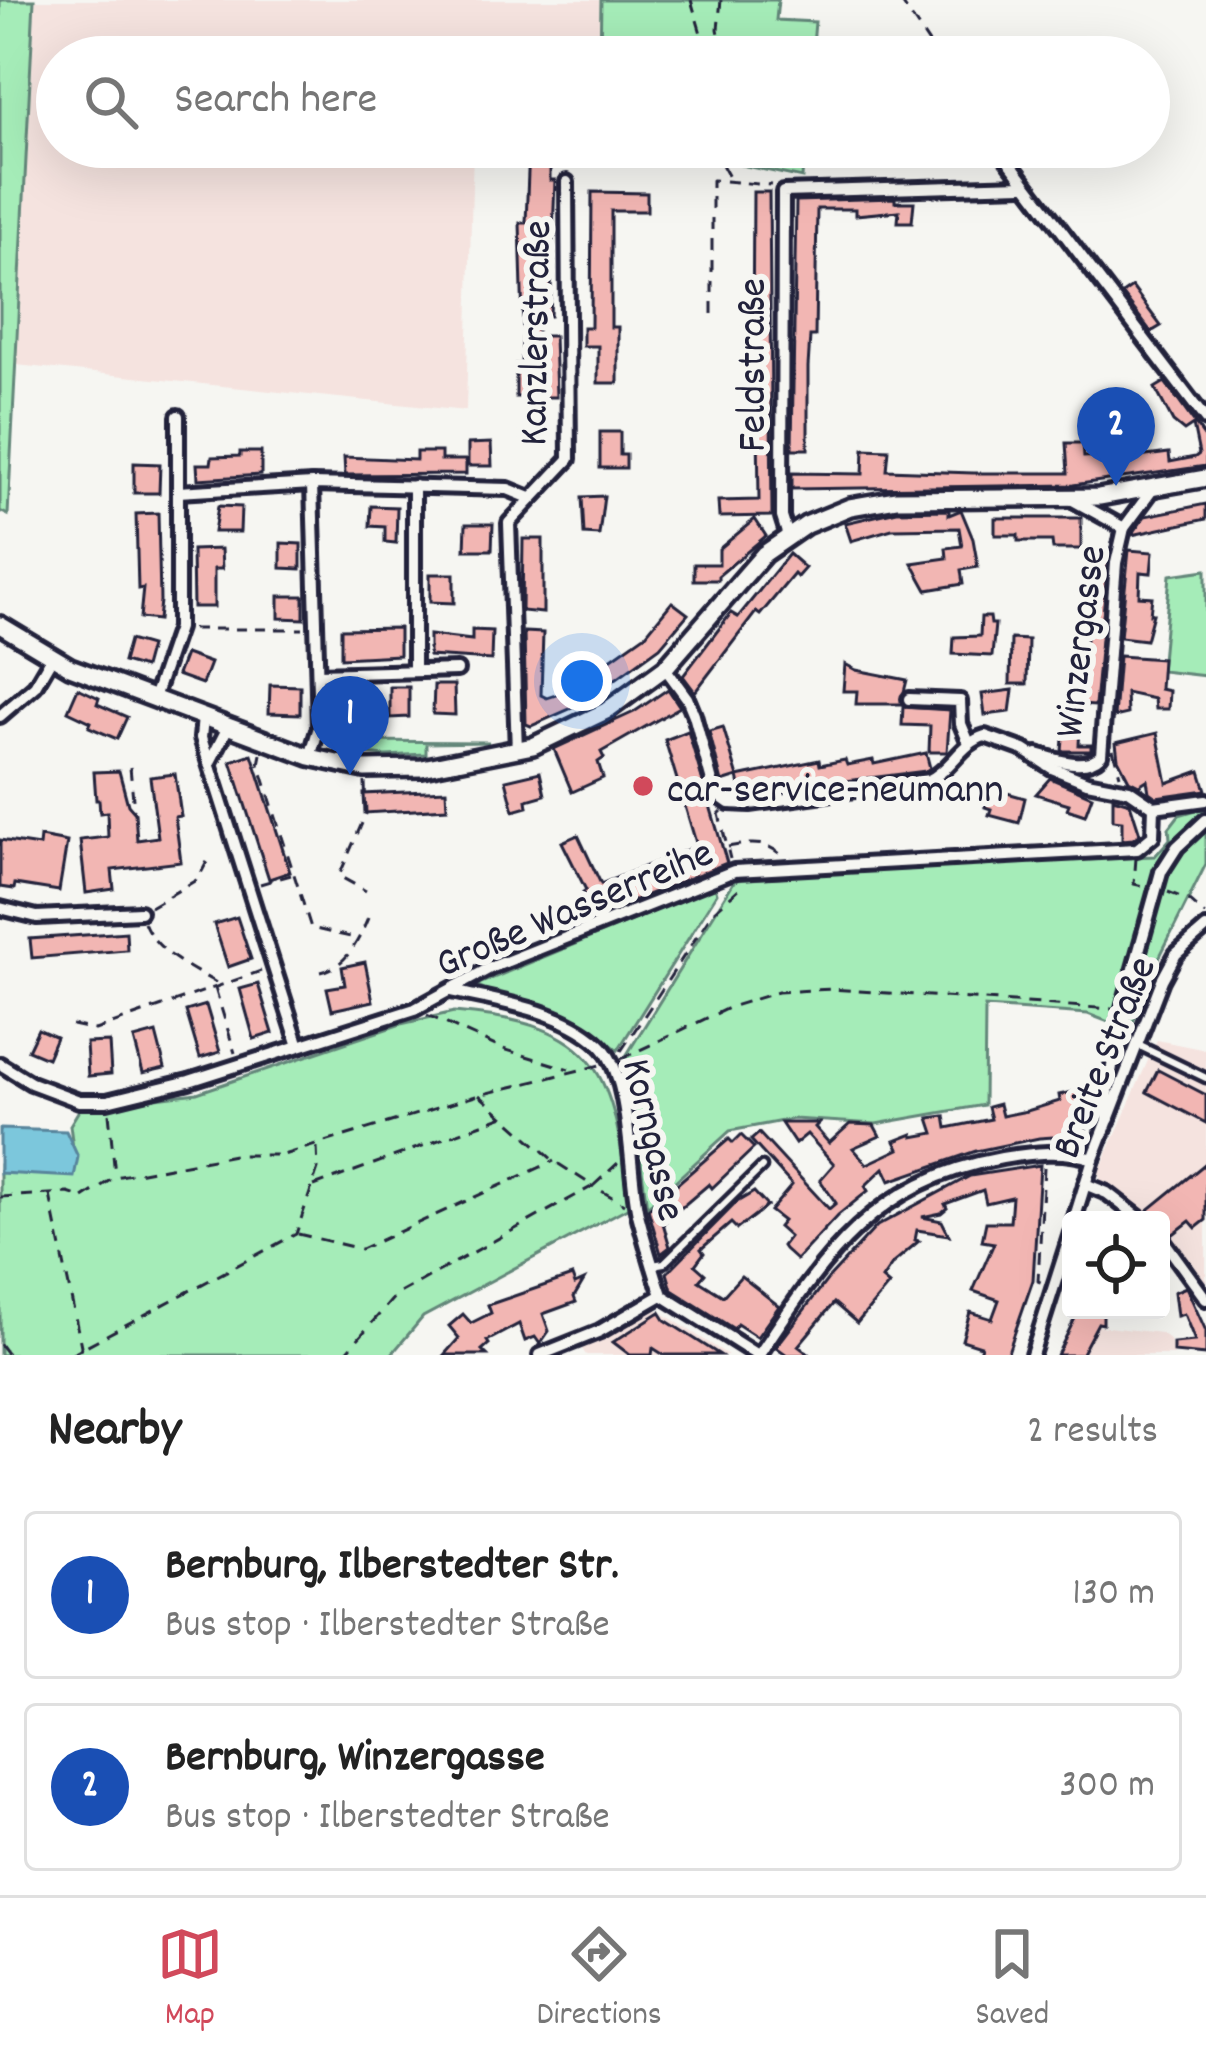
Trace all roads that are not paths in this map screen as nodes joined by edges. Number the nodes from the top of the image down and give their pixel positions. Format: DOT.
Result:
graph roads {
  1 [pos="1012,168"];
  2 [pos="567,182"];
  3 [pos="1023,185"];
  4 [pos="178,416"];
  5 [pos="1206,420"];
  6 [pos="1206,478"];
  7 [pos="312,484"];
  8 [pos="414,486"];
  9 [pos="1152,490"];
  10 [pos="178,493"];
  11 [pos="530,498"];
  12 [pos="1071,499"];
  13 [pos="1124,528"];
  14 [pos="788,536"];
  15 [pos="0,625"];
  16 [pos="52,658"];
  17 [pos="665,668"];
  18 [pos="457,670"];
  19 [pos="414,671"];
  20 [pos="319,674"];
  21 [pos="154,698"];
  22 [pos="909,699"];
  23 [pos="0,716"];
  24 [pos="203,717"];
  25 [pos="228,727"];
  26 [pos="969,743"];
  27 [pos="1024,750"];
  28 [pos="517,751"];
  29 [pos="310,757"];
  30 [pos="210,762"];
  31 [pos="1206,800"];
  32 [pos="1154,807"];
  33 [pos="1206,820"];
  34 [pos="0,908"];
  35 [pos="140,912"];
  36 [pos="1206,928"];
  37 [pos="451,991"];
  38 [pos="298,1043"];
  39 [pos="1138,1045"];
  40 [pos="0,1064"];
  41 [pos="1206,1078"];
  42 [pos="1109,1119"];
  43 [pos="1094,1159"];
  44 [pos="762,1167"];
  45 [pos="1085,1184"];
  46 [pos="1078,1211"];
  47 [pos="1130,1211"];
  48 [pos="1170,1250"];
  49 [pos="653,1265"];
  50 [pos="1062,1266"];
  51 [pos="662,1295"];
  52 [pos="1206,1299"];
  53 [pos="540,1355"];
  54 [pos="758,1355"];
  55 [pos="1032,1355"];
  1 -- 3 [label="street"];
  2 -- 11 [label="street, Kanzlerstraße"];
  3 -- 5 [label="street"];
  3 -- 14 [label="street, Feldstraße"];
  4 -- 10 [label="street"];
  6 -- 9 [label="street"];
  7 -- 8 [label="street"];
  7 -- 10 [label="street"];
  7 -- 20 [label="street"];
  8 -- 11 [label="street"];
  8 -- 19 [label="street"];
  9 -- 12 [label="street"];
  9 -- 13 [label="street, Winzergasse"];
  10 -- 21 [label="street"];
  11 -- 28 [label="street, Kanzlerstraße"];
  12 -- 13 [label="street, Winzergasse"];
  12 -- 14 [label="street"];
  13 -- 27 [label="street, Winzergasse"];
  14 -- 17 [label="street"];
  15 -- 16 [label="street"];
  16 -- 21 [label="street"];
  16 -- 23 [label="street"];
  17 -- 26 [label="street"];
  17 -- 28 [label="street"];
  18 -- 19 [label="street"];
  19 -- 20 [label="street"];
  20 -- 29 [label="street"];
  21 -- 24 [label="street"];
  22 -- 26 [label="street"];
  24 -- 25 [label="street"];
  24 -- 30 [label="street"];
  25 -- 29 [label="street"];
  25 -- 30 [label="street"];
  26 -- 27 [label="street"];
  27 -- 32 [label="street"];
  28 -- 29 [label="street"];
  30 -- 38 [label="street"];
  31 -- 32 [label="street"];
  32 -- 37 [label="street, Große Wasserreihe"];
  33 -- 42 [label="street, bridge"];
  34 -- 35 [label="street"];
  36 -- 39 [label="street, Breite Straße"];
  37 -- 38 [label="street, Große Wasserreihe"];
  37 -- 49 [label="street, Korngasse"];
  38 -- 40 [label="street, Große Wasserreihe"];
  39 -- 41 [label="lane"];
  39 -- 42 [label="street, Breite Straße"];
  42 -- 43 [label="street, Breite Straße"];
  43 -- 45 [label="street, Breite Straße"];
  43 -- 54 [label="street"];
  44 -- 49 [label="lane"];
  45 -- 46 [label="street, Breite Straße"];
  45 -- 47 [label="street"];
  48 -- 52 [label="street"];
  49 -- 51 [label="street, Korngasse"];
  50 -- 55 [label="street"];
  51 -- 53 [label="street"];
  51 -- 54 [label="street"];
}
